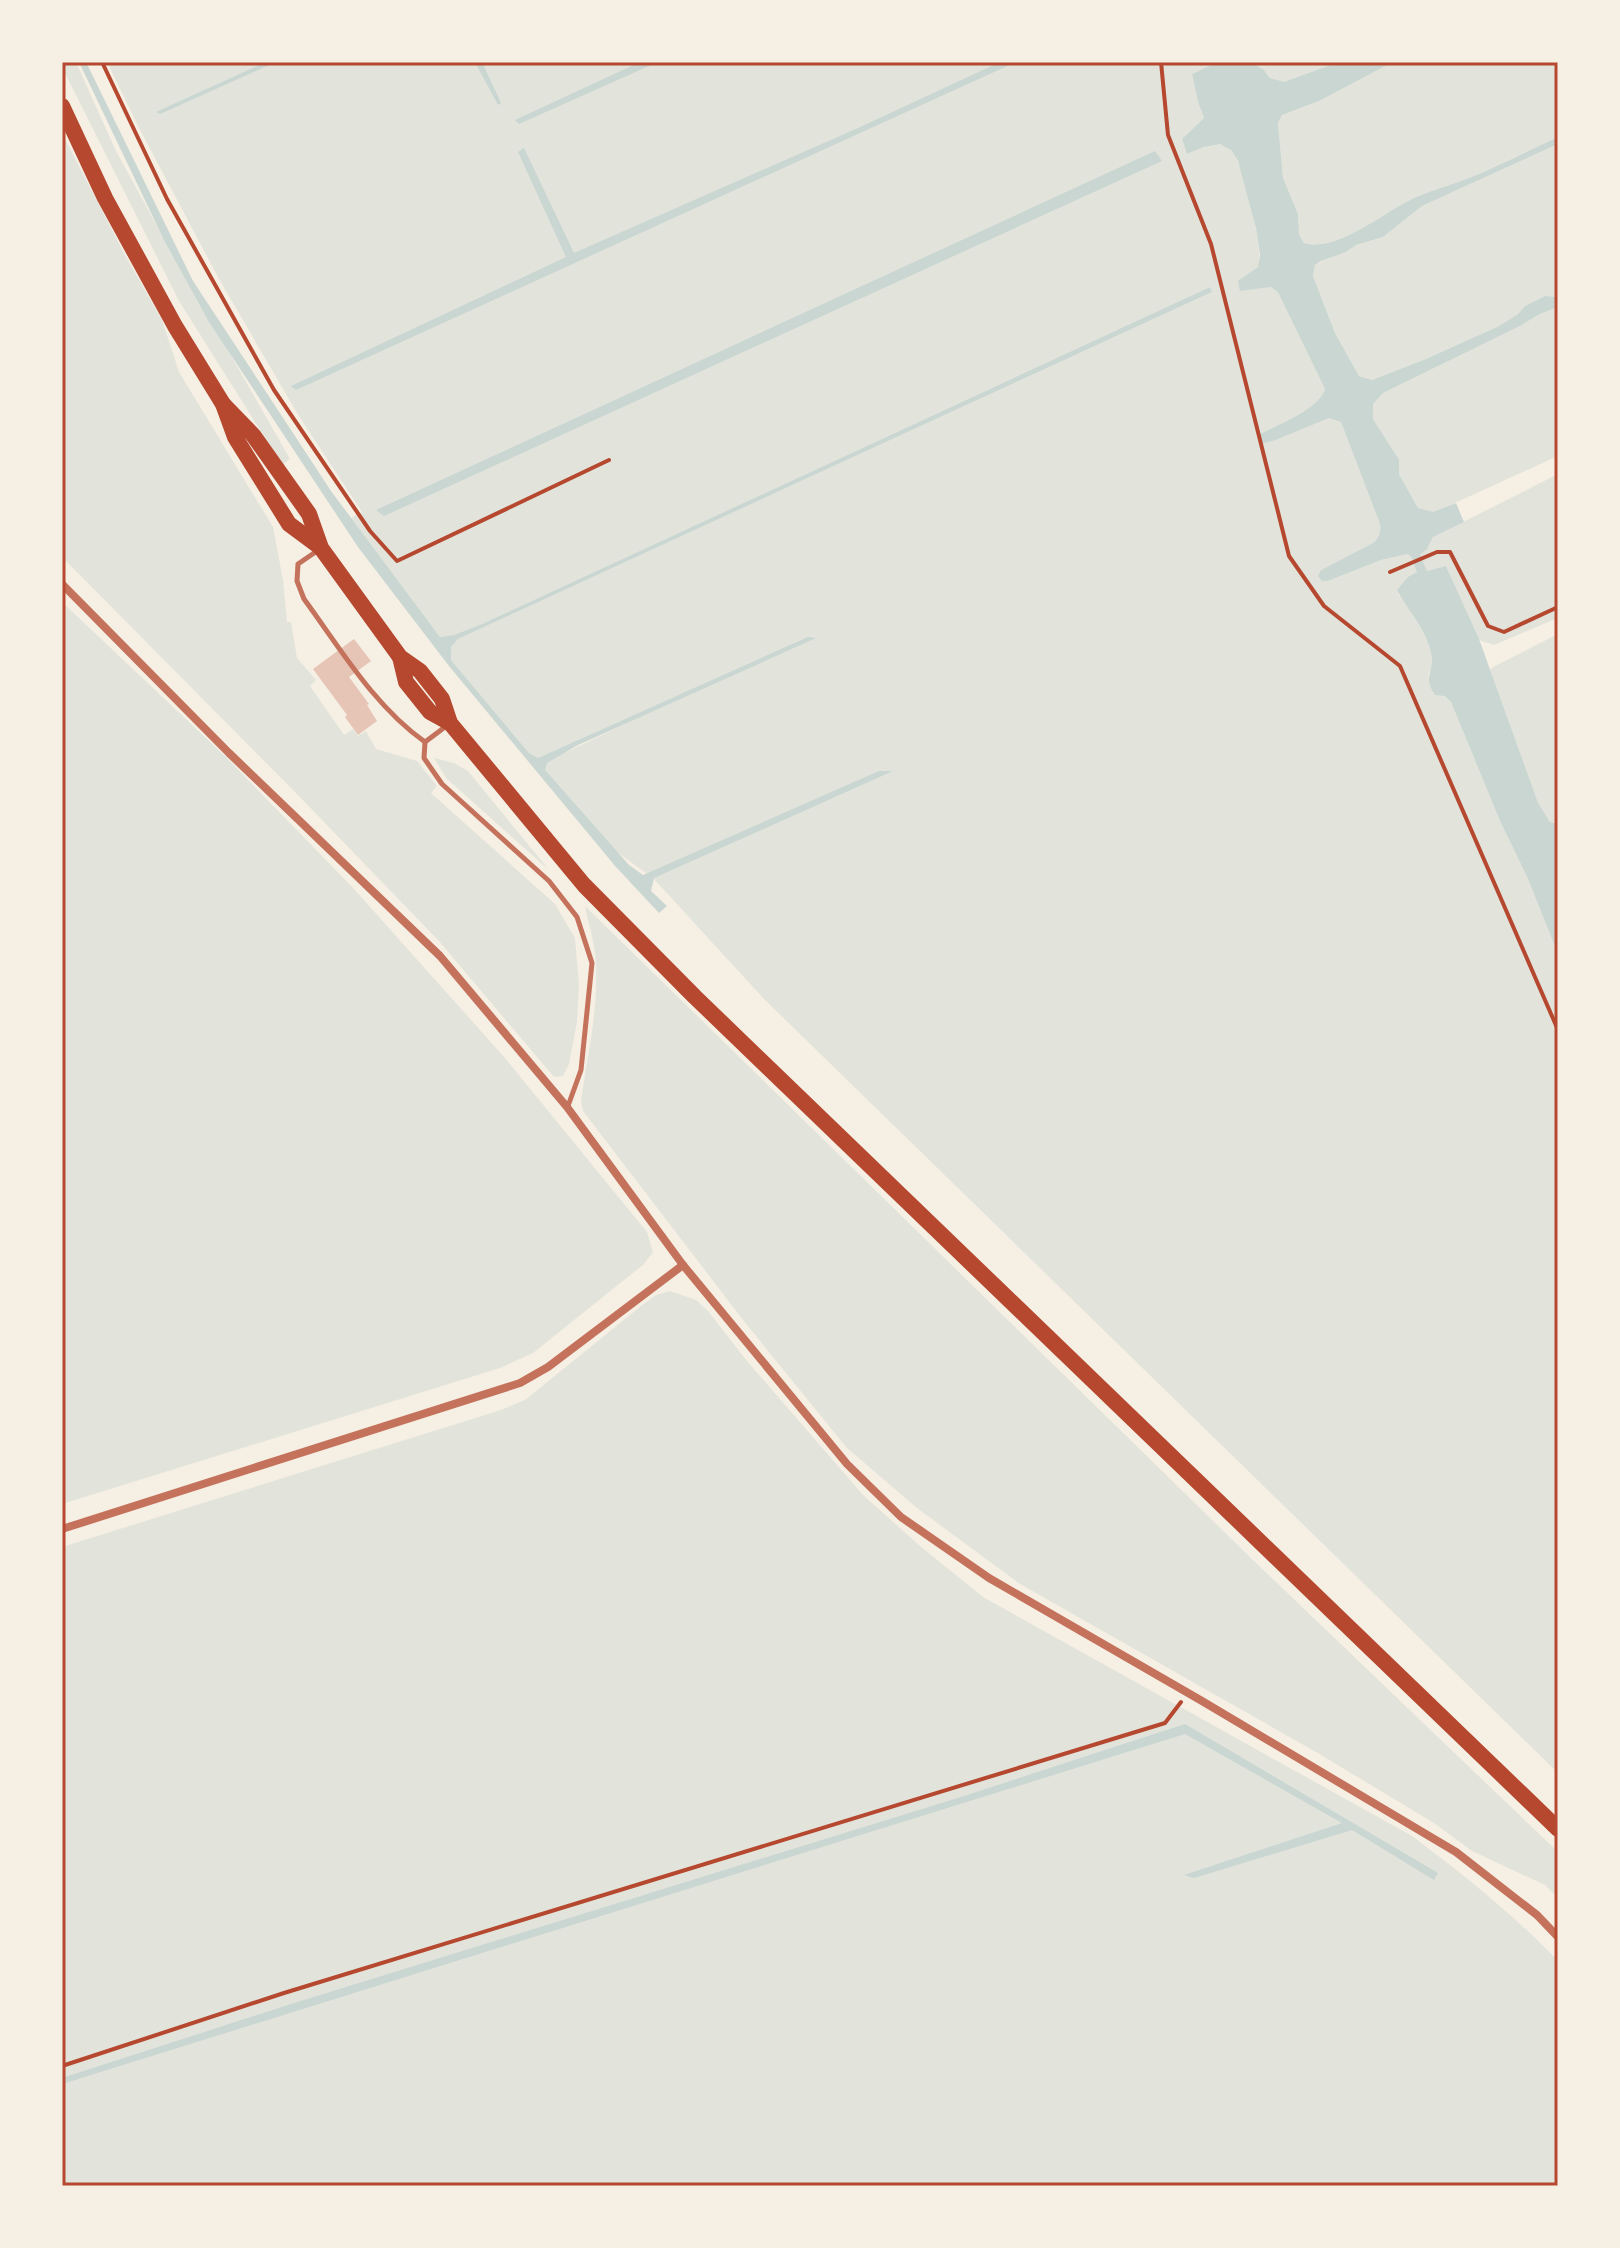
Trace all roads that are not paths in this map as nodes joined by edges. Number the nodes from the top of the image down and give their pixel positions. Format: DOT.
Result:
graph roads {
  1 [pos="62,106"];
  2 [pos="321,548"];
  3 [pos="62,584"];
  4 [pos="450,723"];
  5 [pos="425,742"];
  6 [pos="567,1107"];
  7 [pos="683,1265"];
  8 [pos="62,1529"];
  9 [pos="1558,1829"];
  10 [pos="1558,1937"];
  1 -- 2 [label="main road"];
  2 -- 4 [label="main road"];
  2 -- 5 [label="lane"];
  3 -- 6 [label="street"];
  4 -- 5 [label="lane"];
  4 -- 9 [label="main road"];
  5 -- 6 [label="lane"];
  6 -- 7 [label="street"];
  7 -- 8 [label="street"];
  7 -- 10 [label="street"];
}
